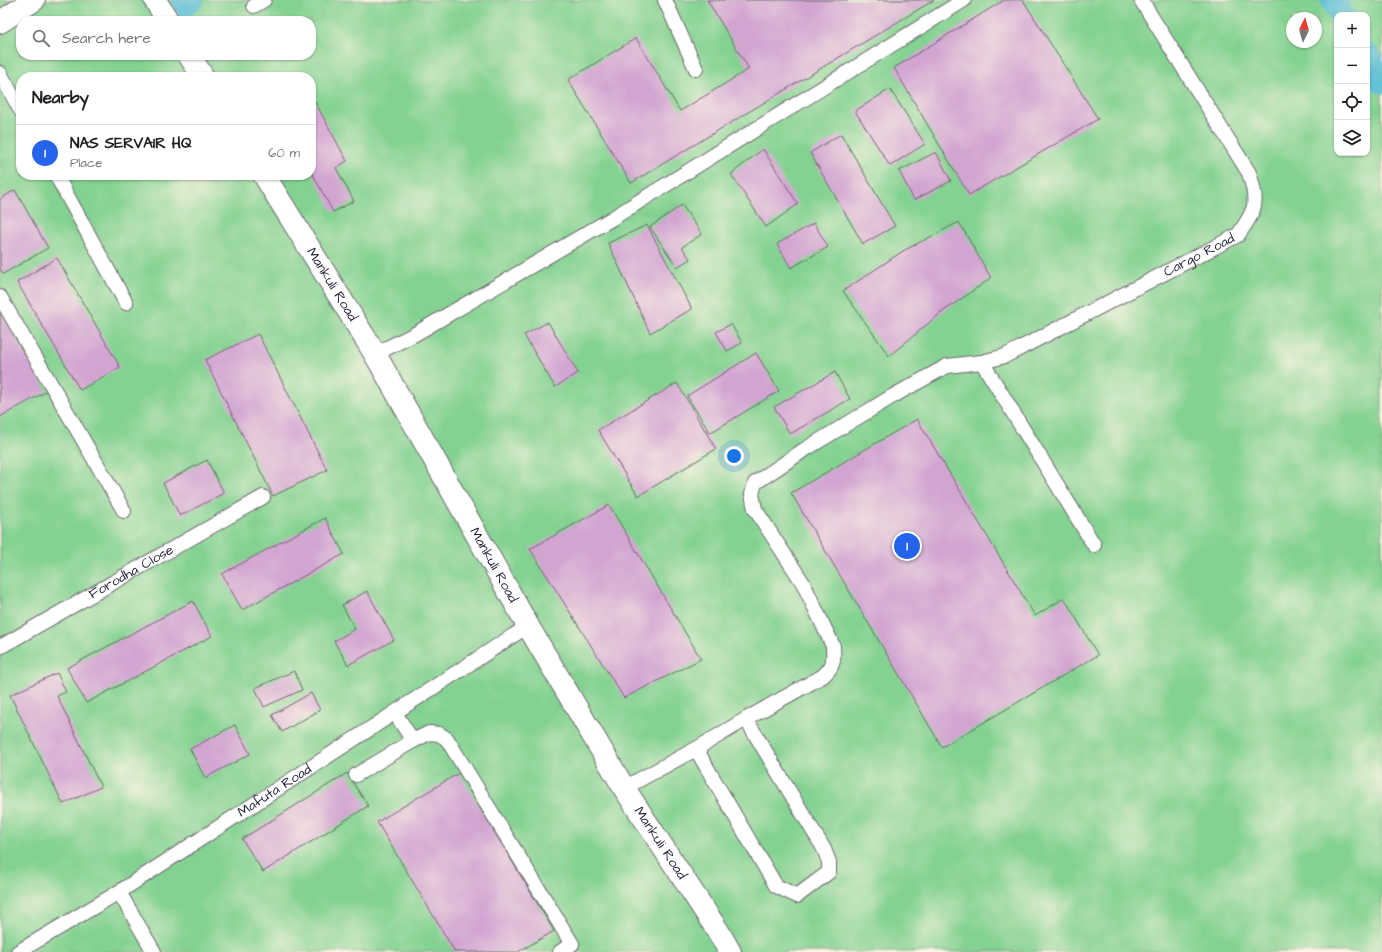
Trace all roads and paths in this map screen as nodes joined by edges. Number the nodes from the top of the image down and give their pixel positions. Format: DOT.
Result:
graph roads {
  1 [pos="34,0"];
  2 [pos="155,0"];
  3 [pos="665,0"];
  4 [pos="964,0"];
  5 [pos="1141,0"];
  6 [pos="165,16"];
  7 [pos="0,22"];
  8 [pos="192,60"];
  9 [pos="696,69"];
  10 [pos="200,72"];
  11 [pos="0,73"];
  12 [pos="16,103"];
  13 [pos="59,180"];
  14 [pos="267,180"];
  15 [pos="0,297"];
  16 [pos="126,303"];
  17 [pos="375,354"];
  18 [pos="982,362"];
  19 [pos="263,497"];
  20 [pos="124,511"];
  21 [pos="1094,545"];
  22 [pos="528,626"];
  23 [pos="0,648"];
  24 [pos="395,713"];
  25 [pos="746,719"];
  26 [pos="413,741"];
  27 [pos="696,749"];
  28 [pos="356,775"];
  29 [pos="624,788"];
  30 [pos="119,892"];
  31 [pos="18,952"];
  32 [pos="154,952"];
  33 [pos="560,952"];
  34 [pos="730,952"];
  1 -- 7 [label="street"];
  2 -- 6 [label="street"];
  3 -- 9 [label="lane"];
  4 -- 17 [label="lane"];
  5 -- 18 [label="lane, Cargo Road"];
  8 -- 10 [label="street"];
  11 -- 12 [label="lane"];
  13 -- 16 [label="lane"];
  14 -- 17 [label="street, Mankuli Road"];
  15 -- 20 [label="lane"];
  17 -- 22 [label="street, Mankuli Road"];
  18 -- 21 [label="lane"];
  18 -- 25 [label="lane, Cargo Road"];
  19 -- 23 [label="lane, Forodha Close"];
  22 -- 24 [label="lane, Mafuta Road"];
  22 -- 29 [label="street, Mankuli Road"];
  24 -- 26 [label="lane"];
  24 -- 30 [label="lane, Mafuta Road"];
  25 -- 27 [label="lane"];
  25 -- 27 [label="lane"];
  26 -- 28 [label="lane"];
  26 -- 33 [label="lane"];
  27 -- 29 [label="lane"];
  29 -- 34 [label="street, Mankuli Road"];
  30 -- 31 [label="lane, Mafuta Road"];
  30 -- 32 [label="lane"];
}
